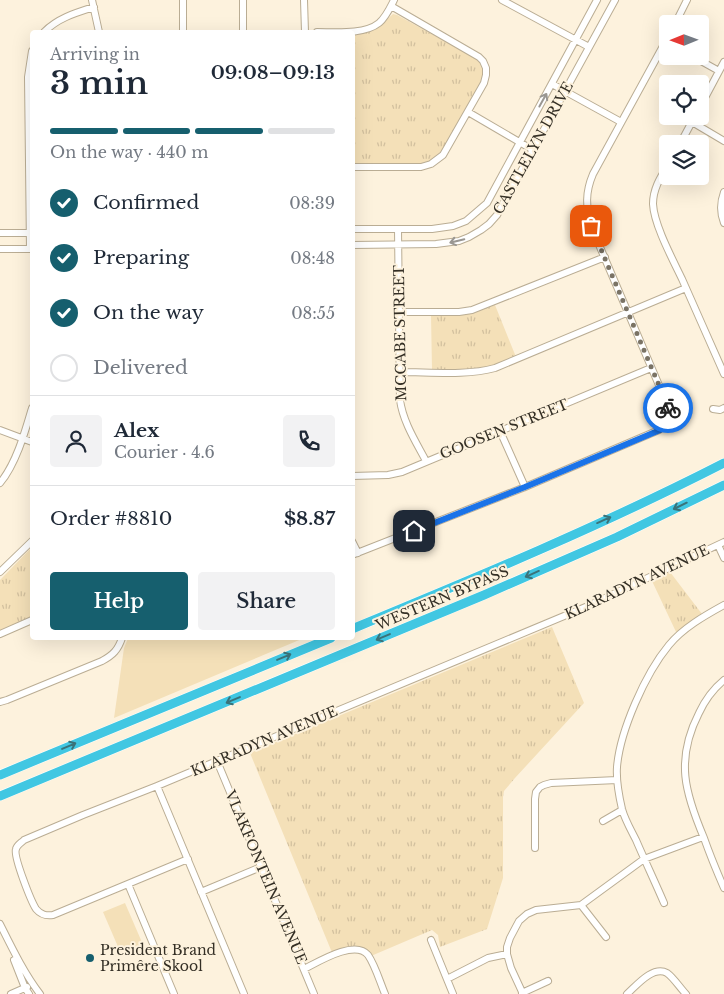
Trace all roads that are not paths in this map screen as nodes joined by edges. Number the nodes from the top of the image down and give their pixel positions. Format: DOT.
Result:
graph roads {
  1 [pos="183,0"];
  2 [pos="243,0"];
  3 [pos="304,0"];
  4 [pos="502,0"];
  5 [pos="615,0"];
  6 [pos="688,0"];
  7 [pos="596,1"];
  8 [pos="393,3"];
  9 [pos="93,4"];
  10 [pos="680,15"];
  11 [pos="46,30"];
  12 [pos="99,30"];
  13 [pos="183,30"];
  14 [pos="243,30"];
  15 [pos="305,30"];
  16 [pos="355,31"];
  17 [pos="576,40"];
  18 [pos="589,47"];
  19 [pos="659,54"];
  20 [pos="724,62"];
  21 [pos="30,64"];
  22 [pos="708,65"];
  23 [pos="719,71"];
  24 [pos="552,84"];
  25 [pos="709,90"];
  26 [pos="565,92"];
  27 [pos="468,112"];
  28 [pos="621,122"];
  29 [pos="702,125"];
  30 [pos="30,139"];
  31 [pos="724,141"];
  32 [pos="520,142"];
  33 [pos="533,150"];
  34 [pos="355,167"];
  35 [pos="659,181"];
  36 [pos="724,192"];
  37 [pos="724,223"];
  38 [pos="355,229"];
  39 [pos="398,229"];
  40 [pos="1,233"];
  41 [pos="30,233"];
  42 [pos="355,245"];
  43 [pos="398,245"];
  44 [pos="0,249"];
  45 [pos="30,249"];
  46 [pos="605,257"];
  47 [pos="686,288"];
  48 [pos="400,312"];
  49 [pos="629,312"];
  50 [pos="652,368"];
  51 [pos="400,372"];
  52 [pos="724,374"];
  53 [pos="724,408"];
  54 [pos="713,409"];
  55 [pos="30,414"];
  56 [pos="0,430"];
  57 [pos="500,431"];
  58 [pos="22,438"];
  59 [pos="30,441"];
  60 [pos="426,461"];
  61 [pos="724,463"];
  62 [pos="355,476"];
  63 [pos="0,483"];
  64 [pos="724,485"];
  65 [pos="525,487"];
  66 [pos="30,543"];
  67 [pos="721,544"];
  68 [pos="355,554"];
  69 [pos="724,558"];
  70 [pos="0,572"];
  71 [pos="724,605"];
  72 [pos="30,621"];
  73 [pos="355,628"];
  74 [pos="0,634"];
  75 [pos="121,640"];
  76 [pos="326,640"];
  77 [pos="724,680"];
  78 [pos="0,702"];
  79 [pos="217,761"];
  80 [pos="0,775"];
  81 [pos="617,780"];
  82 [pos="157,786"];
  83 [pos="0,796"];
  84 [pos="622,810"];
  85 [pos="603,821"];
  86 [pos="703,837"];
  87 [pos="535,848"];
  88 [pos="188,859"];
  89 [pos="644,859"];
  90 [pos="261,867"];
  91 [pos="128,884"];
  92 [pos="724,888"];
  93 [pos="201,892"];
  94 [pos="664,903"];
  95 [pos="581,905"];
  96 [pos="0,924"];
  97 [pos="606,937"];
  98 [pos="431,940"];
  99 [pos="506,954"];
  100 [pos="304,969"];
  101 [pos="447,979"];
  102 [pos="548,981"];
  103 [pos="32,984"];
  104 [pos="27,991"];
  105 [pos="522,993"];
  106 [pos="11,994"];
  107 [pos="40,994"];
  108 [pos="174,994"];
  109 [pos="244,994"];
  110 [pos="314,994"];
  111 [pos="385,994"];
  112 [pos="453,994"];
  113 [pos="627,994"];
  114 [pos="686,994"];
  1 -- 13 [label="street"];
  2 -- 14 [label="street"];
  3 -- 15 [label="street"];
  4 -- 17 [label="street"];
  5 -- 18 [label="street, CASTLELYN DRIVE"];
  6 -- 10 [label="street"];
  7 -- 17 [label="street, CASTLELYN DRIVE"];
  8 -- 16 [label="street"];
  8 -- 27 [label="street"];
  9 -- 11 [label="street"];
  9 -- 12 [label="street"];
  17 -- 18 [label="street"];
  17 -- 24 [label="street, CASTLELYN DRIVE"];
  18 -- 26 [label="street, CASTLELYN DRIVE"];
  19 -- 28 [label="street"];
  20 -- 23 [label="street"];
  21 -- 30 [label="street"];
  22 -- 23 [label="street"];
  23 -- 25 [label="street"];
  24 -- 26 [label="street"];
  32 -- 24 [label="street, CASTLELYN DRIVE, one-way"];
  26 -- 28 [label="street"];
  26 -- 33 [label="street, CASTLELYN DRIVE"];
  27 -- 32 [label="street"];
  27 -- 34 [label="street"];
  28 -- 46 [label="street"];
  29 -- 31 [label="street"];
  32 -- 33 [label="street"];
  32 -- 39 [label="street, CASTLELYN DRIVE"];
  33 -- 43 [label="street, CASTLELYN DRIVE, one-way"];
  35 -- 47 [label="street"];
  36 -- 37 [label="street"];
  38 -- 39 [label="street, CASTLELYN DRIVE"];
  39 -- 43 [label="street, MCCABE STREET"];
  40 -- 41 [label="street"];
  42 -- 43 [label="street, CASTLELYN DRIVE"];
  43 -- 48 [label="street, MCCABE STREET"];
  44 -- 45 [label="street"];
  46 -- 48 [label="street"];
  46 -- 49 [label="street"];
  47 -- 49 [label="street"];
  47 -- 52 [label="street"];
  48 -- 51 [label="street, MCCABE STREET"];
  49 -- 50 [label="street"];
  49 -- 51 [label="street"];
  50 -- 57 [label="street, GOOSEN STREET"];
  50 -- 65 [label="street"];
  51 -- 60 [label="street, MCCABE STREET"];
  53 -- 54 [label="street"];
  55 -- 58 [label="street"];
  56 -- 58 [label="street"];
  57 -- 60 [label="street, GOOSEN STREET"];
  57 -- 65 [label="street"];
  58 -- 59 [label="street"];
  58 -- 63 [label="street"];
  60 -- 62 [label="street, GOOSEN STREET"];
  73 -- 61 [label="highway, WESTERN BYPASS, one-way"];
  64 -- 83 [label="highway, WESTERN BYPASS, one-way"];
  65 -- 68 [label="street"];
  66 -- 70 [label="street"];
  67 -- 69 [label="street"];
  67 -- 79 [label="street, KLARADYN AVENUE"];
  71 -- 81 [label="street"];
  72 -- 74 [label="street"];
  75 -- 78 [label="street"];
  80 -- 76 [label="highway, one-way"];
  77 -- 86 [label="street"];
  79 -- 82 [label="street, KLARADYN AVENUE"];
  79 -- 90 [label="street, VLAKFONTEIN AVENUE"];
  81 -- 84 [label="street"];
  81 -- 87 [label="street"];
  82 -- 88 [label="street"];
  82 -- 91 [label="street, KLARADYN AVENUE"];
  84 -- 85 [label="street"];
  84 -- 89 [label="street"];
  86 -- 89 [label="street"];
  86 -- 92 [label="street"];
  88 -- 91 [label="street, KLARADYN AVENUE"];
  88 -- 93 [label="street"];
  89 -- 94 [label="street"];
  89 -- 95 [label="street"];
  90 -- 93 [label="street"];
  90 -- 100 [label="street, VLAKFONTEIN AVENUE"];
  91 -- 108 [label="street"];
  93 -- 109 [label="street"];
  95 -- 97 [label="street"];
  95 -- 99 [label="street"];
  96 -- 103 [label="street"];
  96 -- 104 [label="street"];
  98 -- 101 [label="street"];
  99 -- 101 [label="street"];
  99 -- 105 [label="street"];
  100 -- 110 [label="street, VLAKFONTEIN AVENUE"];
  100 -- 111 [label="street"];
  101 -- 112 [label="street"];
  102 -- 105 [label="street"];
  103 -- 104 [label="street"];
  103 -- 107 [label="street"];
  104 -- 106 [label="street"];
  113 -- 114 [label="street"];
}
